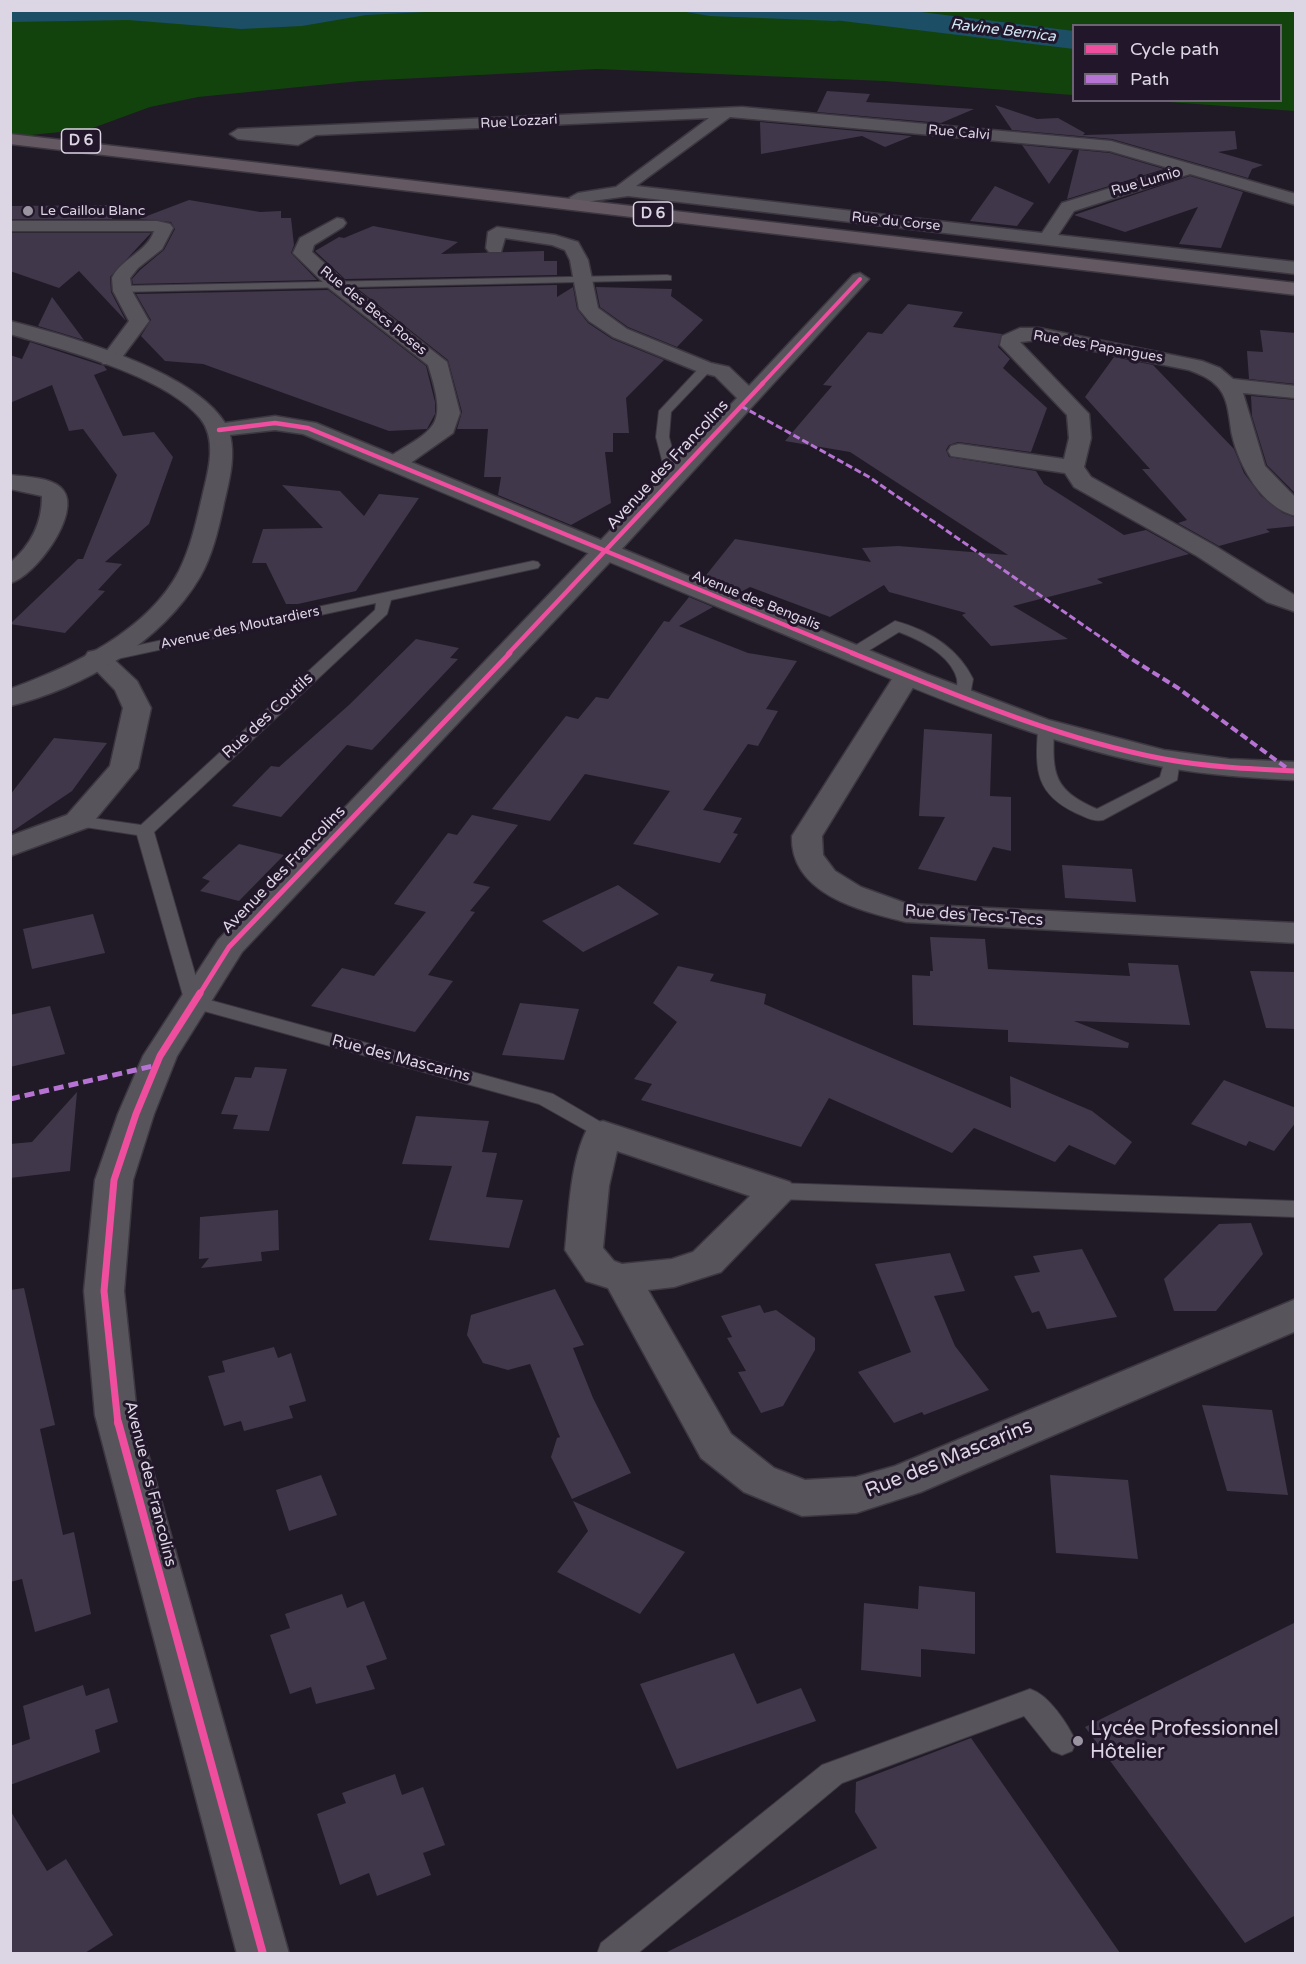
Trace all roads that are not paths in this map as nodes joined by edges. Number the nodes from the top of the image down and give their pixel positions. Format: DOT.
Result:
graph roads {
  1 [pos="726,113"];
  2 [pos="312,131"];
  3 [pos="10,133"];
  4 [pos="10,139"];
  5 [pos="1190,170"];
  6 [pos="627,191"];
  7 [pos="578,198"];
  8 [pos="1296,200"];
  9 [pos="337,223"];
  10 [pos="10,226"];
  11 [pos="1047,239"];
  12 [pos="495,248"];
  13 [pos="1296,268"];
  14 [pos="667,278"];
  15 [pos="1205,278"];
  16 [pos="860,279"];
  17 [pos="584,280"];
  18 [pos="1296,281"];
  19 [pos="338,285"];
  20 [pos="121,289"];
  21 [pos="1296,289"];
  22 [pos="1296,297"];
  23 [pos="10,327"];
  24 [pos="110,360"];
  25 [pos="706,368"];
  26 [pos="1229,385"];
  27 [pos="1296,392"];
  28 [pos="749,398"];
  29 [pos="219,430"];
  30 [pos="959,450"];
  31 [pos="394,464"];
  32 [pos="1073,467"];
  33 [pos="673,480"];
  34 [pos="10,482"];
  35 [pos="1296,508"];
  36 [pos="605,552"];
  37 [pos="533,565"];
  38 [pos="10,576"];
  39 [pos="384,597"];
  40 [pos="1296,605"];
  41 [pos="854,653"];
  42 [pos="97,658"];
  43 [pos="907,676"];
  44 [pos="10,698"];
  45 [pos="963,698"];
  46 [pos="1046,730"];
  47 [pos="1172,760"];
  48 [pos="1296,771"];
  49 [pos="78,821"];
  50 [pos="145,831"];
  51 [pos="10,847"];
  52 [pos="1296,933"];
  53 [pos="193,1002"];
  54 [pos="603,1132"];
  55 [pos="777,1191"];
  56 [pos="1296,1209"];
  57 [pos="622,1278"];
  58 [pos="1296,1314"];
  59 [pos="1062,1742"];
  60 [pos="263,1953"];
  61 [pos="612,1953"];
  1 -- 2 [label="street, Rue Lozzari"];
  1 -- 5 [label="street, Rue Calvi"];
  1 -- 6 [label="street"];
  3 -- 7 [label="main road, D 6"];
  4 -- 15 [label="main road, D 6"];
  5 -- 8 [label="street, Rue Lumio"];
  5 -- 11 [label="street, Rue Lumio"];
  6 -- 7 [label="street, Rue du Corse"];
  6 -- 11 [label="street, Rue du Corse"];
  7 -- 18 [label="main road, D 6"];
  9 -- 19 [label="street, Rue des Becs Roses"];
  10 -- 20 [label="street"];
  11 -- 13 [label="street, Rue du Corse"];
  12 -- 17 [label="street"];
  14 -- 17 [label="lane"];
  15 -- 21 [label="main road, D 6"];
  15 -- 22 [label="main road"];
  16 -- 28 [label="street, Avenue des Francolins"];
  17 -- 19 [label="lane"];
  17 -- 25 [label="street"];
  19 -- 20 [label="lane"];
  19 -- 31 [label="street, Rue des Becs Roses"];
  20 -- 24 [label="street"];
  23 -- 24 [label="street"];
  24 -- 29 [label="street"];
  25 -- 28 [label="street"];
  25 -- 33 [label="lane"];
  26 -- 27 [label="street, Rue des Papangues"];
  26 -- 32 [label="street, Rue des Papangues"];
  26 -- 35 [label="street"];
  28 -- 33 [label="street, Avenue des Francolins"];
  29 -- 31 [label="street, Avenue des Bengalis"];
  29 -- 42 [label="street, Avenue des Moutardiers"];
  30 -- 32 [label="street"];
  31 -- 36 [label="street, Avenue des Bengalis"];
  32 -- 40 [label="street"];
  33 -- 36 [label="street, Avenue des Francolins"];
  34 -- 38 [label="street"];
  36 -- 41 [label="street, Avenue des Bengalis"];
  36 -- 53 [label="street, Avenue des Francolins"];
  37 -- 39 [label="lane"];
  39 -- 42 [label="lane, Avenue des Moutardiers"];
  39 -- 50 [label="lane, Rue des Coutils"];
  41 -- 43 [label="street, Avenue des Bengalis"];
  41 -- 45 [label="lane"];
  42 -- 44 [label="street, Avenue des Moutardiers"];
  42 -- 49 [label="street"];
  43 -- 45 [label="street, Avenue des Bengalis"];
  43 -- 52 [label="street, Rue des Tecs-Tecs"];
  45 -- 46 [label="street, Avenue des Bengalis"];
  46 -- 47 [label="street, Avenue des Bengalis"];
  46 -- 47 [label="lane"];
  47 -- 48 [label="street, Avenue des Bengalis"];
  49 -- 50 [label="lane"];
  49 -- 51 [label="street"];
  50 -- 53 [label="lane"];
  53 -- 54 [label="lane, Rue des Mascarins"];
  53 -- 60 [label="street, Avenue des Francolins"];
  54 -- 55 [label="street, Rue des Mascarins"];
  54 -- 57 [label="street"];
  55 -- 56 [label="lane, Rue des Mascarins"];
  55 -- 57 [label="street"];
  57 -- 58 [label="street, Rue des Mascarins"];
  59 -- 61 [label="lane"];
}
